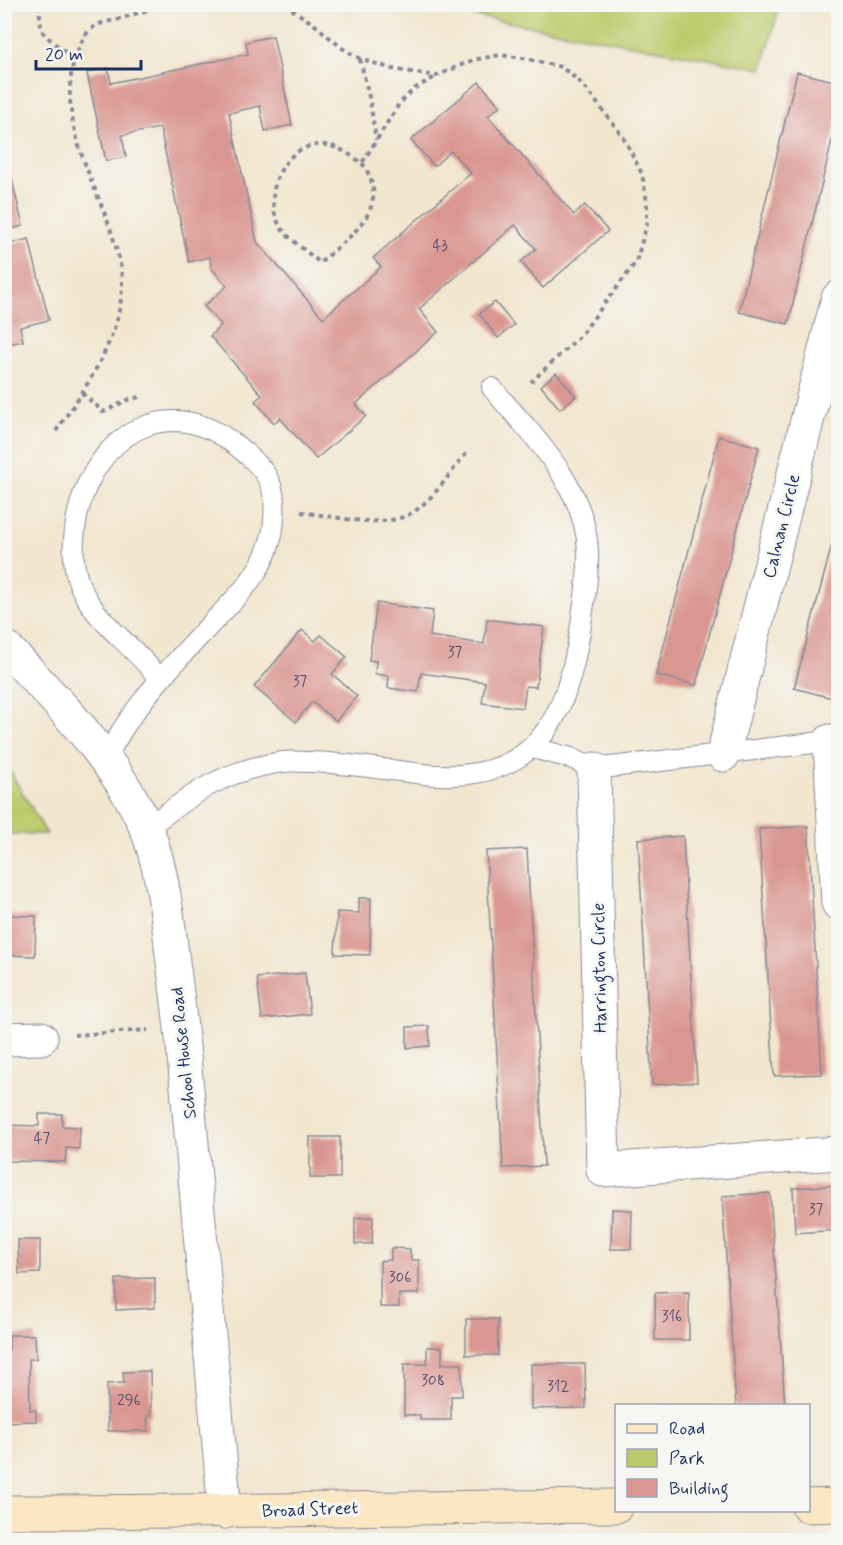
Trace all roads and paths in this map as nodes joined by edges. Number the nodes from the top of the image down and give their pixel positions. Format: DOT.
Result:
graph roads {
  1 [pos="39,4"];
  2 [pos="167,4"];
  3 [pos="284,4"];
  4 [pos="360,58"];
  5 [pos="74,60"];
  6 [pos="436,76"];
  7 [pos="376,140"];
  8 [pos="362,163"];
  9 [pos="838,298"];
  10 [pos="531,382"];
  11 [pos="492,387"];
  12 [pos="82,393"];
  13 [pos="147,395"];
  14 [pos="56,431"];
  15 [pos="468,451"];
  16 [pos="297,505"];
  17 [pos="4,646"];
  18 [pos="160,680"];
  19 [pos="835,741"];
  20 [pos="533,748"];
  21 [pos="723,755"];
  22 [pos="105,759"];
  23 [pos="594,769"];
  24 [pos="147,828"];
  25 [pos="838,903"];
  26 [pos="181,1028"];
  27 [pos="41,1038"];
  28 [pos="4,1039"];
  29 [pos="838,1153"];
  30 [pos="838,1505"];
  31 [pos="615,1506"];
  32 [pos="810,1506"];
  33 [pos="4,1512"];
  34 [pos="225,1512"];
  1 -- 5 [label="path"];
  2 -- 5 [label="path"];
  3 -- 4 [label="path"];
  4 -- 6 [label="path"];
  4 -- 7 [label="path"];
  5 -- 12 [label="path"];
  6 -- 7 [label="path"];
  6 -- 10 [label="path"];
  7 -- 8 [label="path"];
  8 -- 8 [label="path"];
  9 -- 21 [label="street, Calnan Circle"];
  11 -- 20 [label="lane"];
  12 -- 13 [label="path"];
  12 -- 14 [label="path"];
  15 -- 16 [label="path"];
  17 -- 22 [label="street, School House Road"];
  18 -- 18 [label="lane"];
  18 -- 22 [label="lane"];
  19 -- 21 [label="lane"];
  19 -- 25 [label="street"];
  20 -- 23 [label="lane"];
  20 -- 24 [label="lane"];
  21 -- 23 [label="lane"];
  22 -- 24 [label="street, School House Road"];
  23 -- 29 [label="street, Harrington Circle"];
  24 -- 26 [label="street, School House Road"];
  26 -- 27 [label="path"];
  26 -- 34 [label="street, School House Road"];
  27 -- 28 [label="street"];
  30 -- 32 [label="main road"];
  31 -- 34 [label="main road, Broad Street"];
  33 -- 34 [label="main road, Broad Street"];
}
